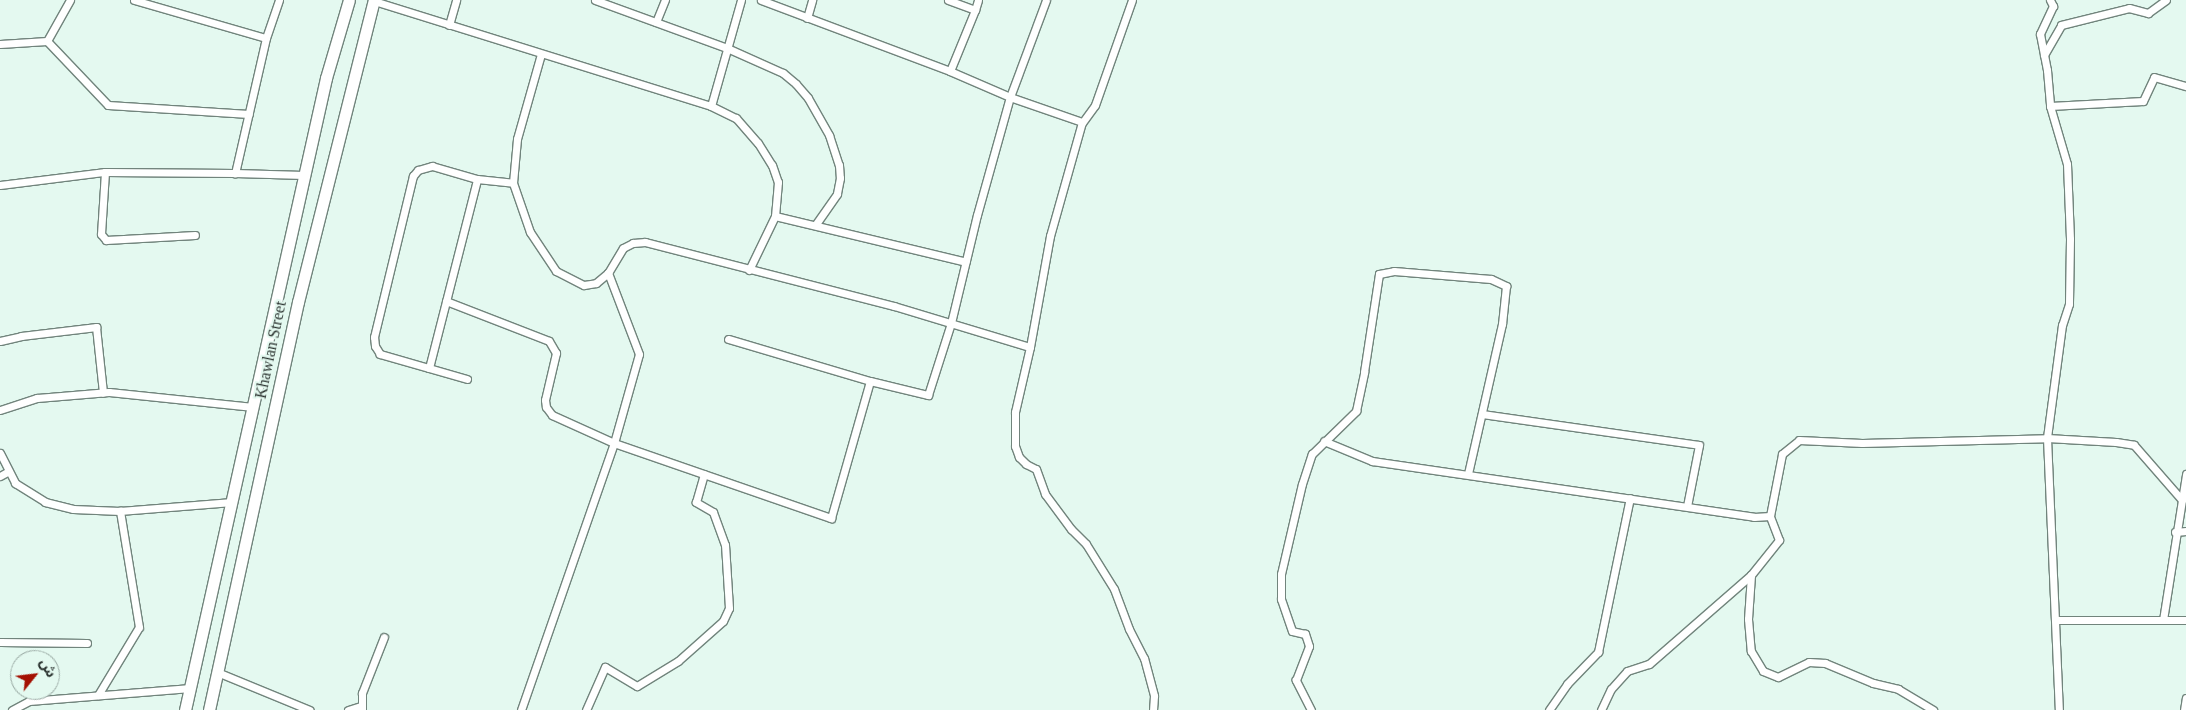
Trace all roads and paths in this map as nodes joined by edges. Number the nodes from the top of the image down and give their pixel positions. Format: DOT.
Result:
graph roads {
  1 [pos="70,0"];
  2 [pos="134,0"];
  3 [pos="279,0"];
  4 [pos="350,0"];
  5 [pos="374,0"];
  6 [pos="456,0"];
  7 [pos="595,0"];
  8 [pos="665,0"];
  9 [pos="741,0"];
  10 [pos="761,0"];
  11 [pos="812,0"];
  12 [pos="948,0"];
  13 [pos="978,0"];
  14 [pos="1046,0"];
  15 [pos="1132,0"];
  16 [pos="2050,0"];
  17 [pos="2166,0"];
  18 [pos="975,10"];
  19 [pos="807,18"];
  20 [pos="656,22"];
  21 [pos="449,25"];
  22 [pos="266,38"];
  23 [pos="47,41"];
  24 [pos="0,44"];
  25 [pos="727,48"];
  26 [pos="541,54"];
  27 [pos="2044,56"];
  28 [pos="950,71"];
  29 [pos="2186,86"];
  30 [pos="1010,97"];
  31 [pos="711,106"];
  32 [pos="2050,106"];
  33 [pos="249,114"];
  34 [pos="1082,123"];
  35 [pos="105,172"];
  36 [pos="235,173"];
  37 [pos="304,175"];
  38 [pos="477,179"];
  39 [pos="513,183"];
  40 [pos="0,185"];
  41 [pos="775,216"];
  42 [pos="815,226"];
  43 [pos="195,235"];
  44 [pos="966,262"];
  45 [pos="748,270"];
  46 [pos="608,273"];
  47 [pos="279,293"];
  48 [pos="446,301"];
  49 [pos="298,302"];
  50 [pos="951,323"];
  51 [pos="728,339"];
  52 [pos="0,341"];
  53 [pos="1030,347"];
  54 [pos="429,368"];
  55 [pos="466,379"];
  56 [pos="870,381"];
  57 [pos="103,393"];
  58 [pos="253,407"];
  59 [pos="0,410"];
  60 [pos="1482,414"];
  61 [pos="2048,438"];
  62 [pos="1324,441"];
  63 [pos="614,443"];
  64 [pos="0,454"];
  65 [pos="9,471"];
  66 [pos="704,474"];
  67 [pos="1468,474"];
  68 [pos="2186,474"];
  69 [pos="0,476"];
  70 [pos="1630,498"];
  71 [pos="2182,500"];
  72 [pos="232,502"];
  73 [pos="1687,506"];
  74 [pos="120,511"];
  75 [pos="1770,516"];
  76 [pos="2186,531"];
  77 [pos="2175,532"];
  78 [pos="1751,575"];
  79 [pos="2056,620"];
  80 [pos="2163,620"];
  81 [pos="2186,620"];
  82 [pos="384,637"];
  83 [pos="0,642"];
  84 [pos="87,643"];
  85 [pos="217,672"];
  86 [pos="190,688"];
  87 [pos="98,695"];
  88 [pos="2186,698"];
  89 [pos="361,708"];
  90 [pos="12,710"];
  91 [pos="185,710"];
  92 [pos="209,710"];
  93 [pos="309,710"];
  94 [pos="348,710"];
  95 [pos="521,710"];
  96 [pos="586,710"];
  97 [pos="1153,710"];
  98 [pos="1311,710"];
  99 [pos="1549,710"];
  100 [pos="1601,710"];
  101 [pos="1933,710"];
  102 [pos="2059,710"];
  103 [pos="2184,710"];
  1 -- 23 [label="street"];
  2 -- 22 [label="street"];
  3 -- 22 [label="street"];
  4 -- 37 [label="main road, Khawlan Street"];
  5 -- 21 [label="street"];
  5 -- 49 [label="main road, Khawlan Street"];
  6 -- 21 [label="street"];
  7 -- 20 [label="street"];
  8 -- 20 [label="street"];
  9 -- 25 [label="street"];
  10 -- 19 [label="street"];
  11 -- 19 [label="street"];
  12 -- 18 [label="street"];
  13 -- 18 [label="street"];
  14 -- 30 [label="street"];
  15 -- 34 [label="street"];
  16 -- 27 [label="street"];
  17 -- 27 [label="street"];
  18 -- 28 [label="street"];
  19 -- 28 [label="street"];
  20 -- 25 [label="street"];
  21 -- 26 [label="street"];
  22 -- 33 [label="street"];
  23 -- 24 [label="street"];
  23 -- 33 [label="street"];
  25 -- 31 [label="street"];
  25 -- 42 [label="street"];
  26 -- 31 [label="street"];
  26 -- 39 [label="street"];
  27 -- 32 [label="street"];
  28 -- 30 [label="street"];
  29 -- 32 [label="street"];
  30 -- 34 [label="street"];
  30 -- 44 [label="street"];
  31 -- 41 [label="street"];
  32 -- 61 [label="street"];
  33 -- 36 [label="street"];
  34 -- 53 [label="street"];
  35 -- 36 [label="street"];
  35 -- 40 [label="street"];
  35 -- 43 [label="street"];
  36 -- 37 [label="street"];
  37 -- 47 [label="main road, Khawlan Street"];
  38 -- 39 [label="street"];
  38 -- 48 [label="street"];
  38 -- 54 [label="street"];
  39 -- 46 [label="street"];
  41 -- 42 [label="street"];
  41 -- 45 [label="street"];
  42 -- 44 [label="street"];
  44 -- 50 [label="street"];
  45 -- 46 [label="street"];
  45 -- 50 [label="street"];
  46 -- 63 [label="street"];
  47 -- 49 [label="main road"];
  47 -- 58 [label="main road, Khawlan Street"];
  48 -- 54 [label="street"];
  48 -- 63 [label="street"];
  49 -- 85 [label="main road, Khawlan Street"];
  50 -- 53 [label="street"];
  50 -- 56 [label="street"];
  51 -- 56 [label="street"];
  52 -- 57 [label="street"];
  53 -- 97 [label="street"];
  54 -- 55 [label="street"];
  56 -- 66 [label="street"];
  57 -- 58 [label="street"];
  57 -- 59 [label="street"];
  58 -- 72 [label="main road, Khawlan Street"];
  60 -- 62 [label="street"];
  60 -- 67 [label="street"];
  60 -- 73 [label="street"];
  61 -- 71 [label="street"];
  61 -- 75 [label="street"];
  61 -- 79 [label="street"];
  62 -- 67 [label="street"];
  62 -- 98 [label="street"];
  63 -- 66 [label="street"];
  63 -- 95 [label="street"];
  64 -- 65 [label="street"];
  65 -- 69 [label="street"];
  65 -- 74 [label="street"];
  66 -- 96 [label="street"];
  67 -- 70 [label="street"];
  68 -- 71 [label="street"];
  70 -- 73 [label="street"];
  70 -- 99 [label="street"];
  71 -- 77 [label="street"];
  72 -- 74 [label="street"];
  72 -- 86 [label="main road, Khawlan Street"];
  73 -- 75 [label="street"];
  74 -- 87 [label="street"];
  75 -- 78 [label="street"];
  76 -- 77 [label="street"];
  77 -- 80 [label="street"];
  78 -- 100 [label="street"];
  78 -- 101 [label="street"];
  79 -- 80 [label="street"];
  79 -- 102 [label="street"];
  80 -- 81 [label="street"];
  82 -- 89 [label="street"];
  83 -- 84 [label="street"];
  85 -- 92 [label="main road, Khawlan Street"];
  85 -- 93 [label="street"];
  86 -- 87 [label="street"];
  86 -- 91 [label="main road, Khawlan Street"];
  87 -- 90 [label="street"];
  88 -- 103 [label="street"];
  89 -- 94 [label="street"];
}
